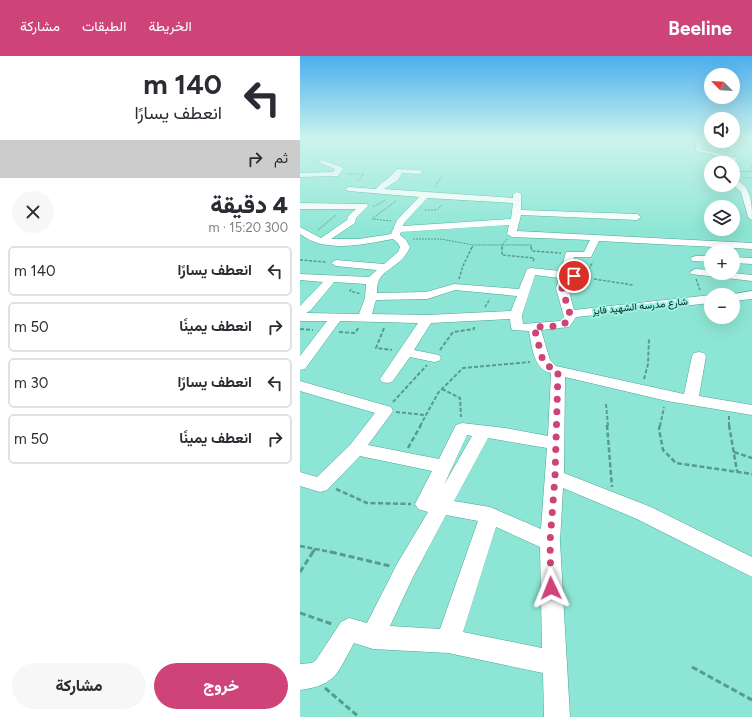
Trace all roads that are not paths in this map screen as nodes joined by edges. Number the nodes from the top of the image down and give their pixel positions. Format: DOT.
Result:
graph roads {
  1 [pos="338,170"];
  2 [pos="419,172"];
  3 [pos="300,175"];
  4 [pos="740,187"];
  5 [pos="349,189"];
  6 [pos="378,191"];
  7 [pos="325,197"];
  8 [pos="422,198"];
  9 [pos="300,206"];
  10 [pos="310,206"];
  11 [pos="327,207"];
  12 [pos="300,216"];
  13 [pos="516,217"];
  14 [pos="637,217"];
  15 [pos="752,217"];
  16 [pos="300,230"];
  17 [pos="317,231"];
  18 [pos="336,232"];
  19 [pos="399,232"];
  20 [pos="596,237"];
  21 [pos="366,240"];
  22 [pos="322,241"];
  23 [pos="752,246"];
  24 [pos="696,259"];
  25 [pos="704,259"];
  26 [pos="740,260"];
  27 [pos="752,261"];
  28 [pos="336,263"];
  29 [pos="356,265"];
  30 [pos="385,267"];
  31 [pos="695,272"];
  32 [pos="566,275"];
  33 [pos="300,277"];
  34 [pos="583,277"];
  35 [pos="752,278"];
  36 [pos="331,279"];
  37 [pos="372,281"];
  38 [pos="524,293"];
  39 [pos="752,295"];
  40 [pos="740,296"];
  41 [pos="371,297"];
  42 [pos="704,300"];
  43 [pos="300,312"];
  44 [pos="570,314"];
  45 [pos="516,315"];
  46 [pos="300,317"];
  47 [pos="336,318"];
  48 [pos="364,319"];
  49 [pos="427,319"];
  50 [pos="534,327"];
  51 [pos="406,352"];
  52 [pos="698,356"];
  53 [pos="434,358"];
  54 [pos="300,366"];
  55 [pos="550,366"];
  56 [pos="387,379"];
  57 [pos="300,386"];
  58 [pos="691,400"];
  59 [pos="752,410"];
  60 [pos="483,432"];
  61 [pos="556,444"];
  62 [pos="356,448"];
  63 [pos="442,466"];
  64 [pos="555,477"];
  65 [pos="300,479"];
  66 [pos="433,505"];
  67 [pos="490,516"];
  68 [pos="550,542"];
  69 [pos="752,567"];
  70 [pos="373,637"];
  71 [pos="448,641"];
  72 [pos="554,663"];
  73 [pos="305,676"];
  74 [pos="557,717"];
  1 -- 3 [label="street"];
  2 -- 6 [label="street"];
  4 -- 15 [label="street"];
  5 -- 6 [label="street"];
  6 -- 8 [label="street"];
  7 -- 10 [label="street"];
  8 -- 13 [label="street"];
  8 -- 19 [label="street"];
  9 -- 10 [label="street"];
  10 -- 11 [label="street"];
  11 -- 12 [label="street"];
  11 -- 18 [label="street"];
  13 -- 14 [label="street"];
  13 -- 19 [label="street"];
  13 -- 20 [label="street"];
  16 -- 22 [label="street"];
  17 -- 18 [label="street"];
  18 -- 22 [label="street"];
  19 -- 21 [label="street"];
  19 -- 30 [label="street"];
  20 -- 23 [label="street"];
  20 -- 32 [label="street"];
  21 -- 22 [label="street"];
  21 -- 29 [label="street"];
  24 -- 25 [label="street"];
  26 -- 27 [label="street"];
  28 -- 29 [label="street"];
  29 -- 30 [label="street"];
  30 -- 37 [label="street"];
  31 -- 35 [label="street"];
  32 -- 34 [label="street"];
  32 -- 38 [label="street"];
  32 -- 44 [label="street"];
  33 -- 36 [label="street"];
  36 -- 37 [label="street"];
  36 -- 43 [label="street"];
  37 -- 41 [label="street"];
  38 -- 41 [label="street"];
  38 -- 45 [label="street"];
  39 -- 40 [label="street"];
  41 -- 48 [label="street"];
  42 -- 44 [label="street, شارع مدرسه الشهيد فايز"];
  44 -- 50 [label="street"];
  45 -- 49 [label="street"];
  45 -- 50 [label="street"];
  46 -- 47 [label="street"];
  47 -- 48 [label="street"];
  47 -- 54 [label="street"];
  48 -- 49 [label="street"];
  49 -- 51 [label="street"];
  50 -- 55 [label="street"];
  51 -- 53 [label="street"];
  51 -- 56 [label="street"];
  52 -- 58 [label="street"];
  55 -- 58 [label="street"];
  55 -- 61 [label="street"];
  57 -- 62 [label="street"];
  58 -- 59 [label="street"];
  60 -- 61 [label="street"];
  60 -- 63 [label="street"];
  60 -- 66 [label="street"];
  61 -- 64 [label="street"];
  62 -- 63 [label="street"];
  62 -- 65 [label="street"];
  63 -- 66 [label="street"];
  64 -- 68 [label="street"];
  64 -- 69 [label="street"];
  66 -- 67 [label="street"];
  66 -- 70 [label="street"];
  67 -- 68 [label="street"];
  67 -- 71 [label="street"];
  68 -- 72 [label="street"];
  70 -- 71 [label="street"];
  70 -- 73 [label="street"];
  71 -- 72 [label="street"];
  72 -- 74 [label="street"];
}
